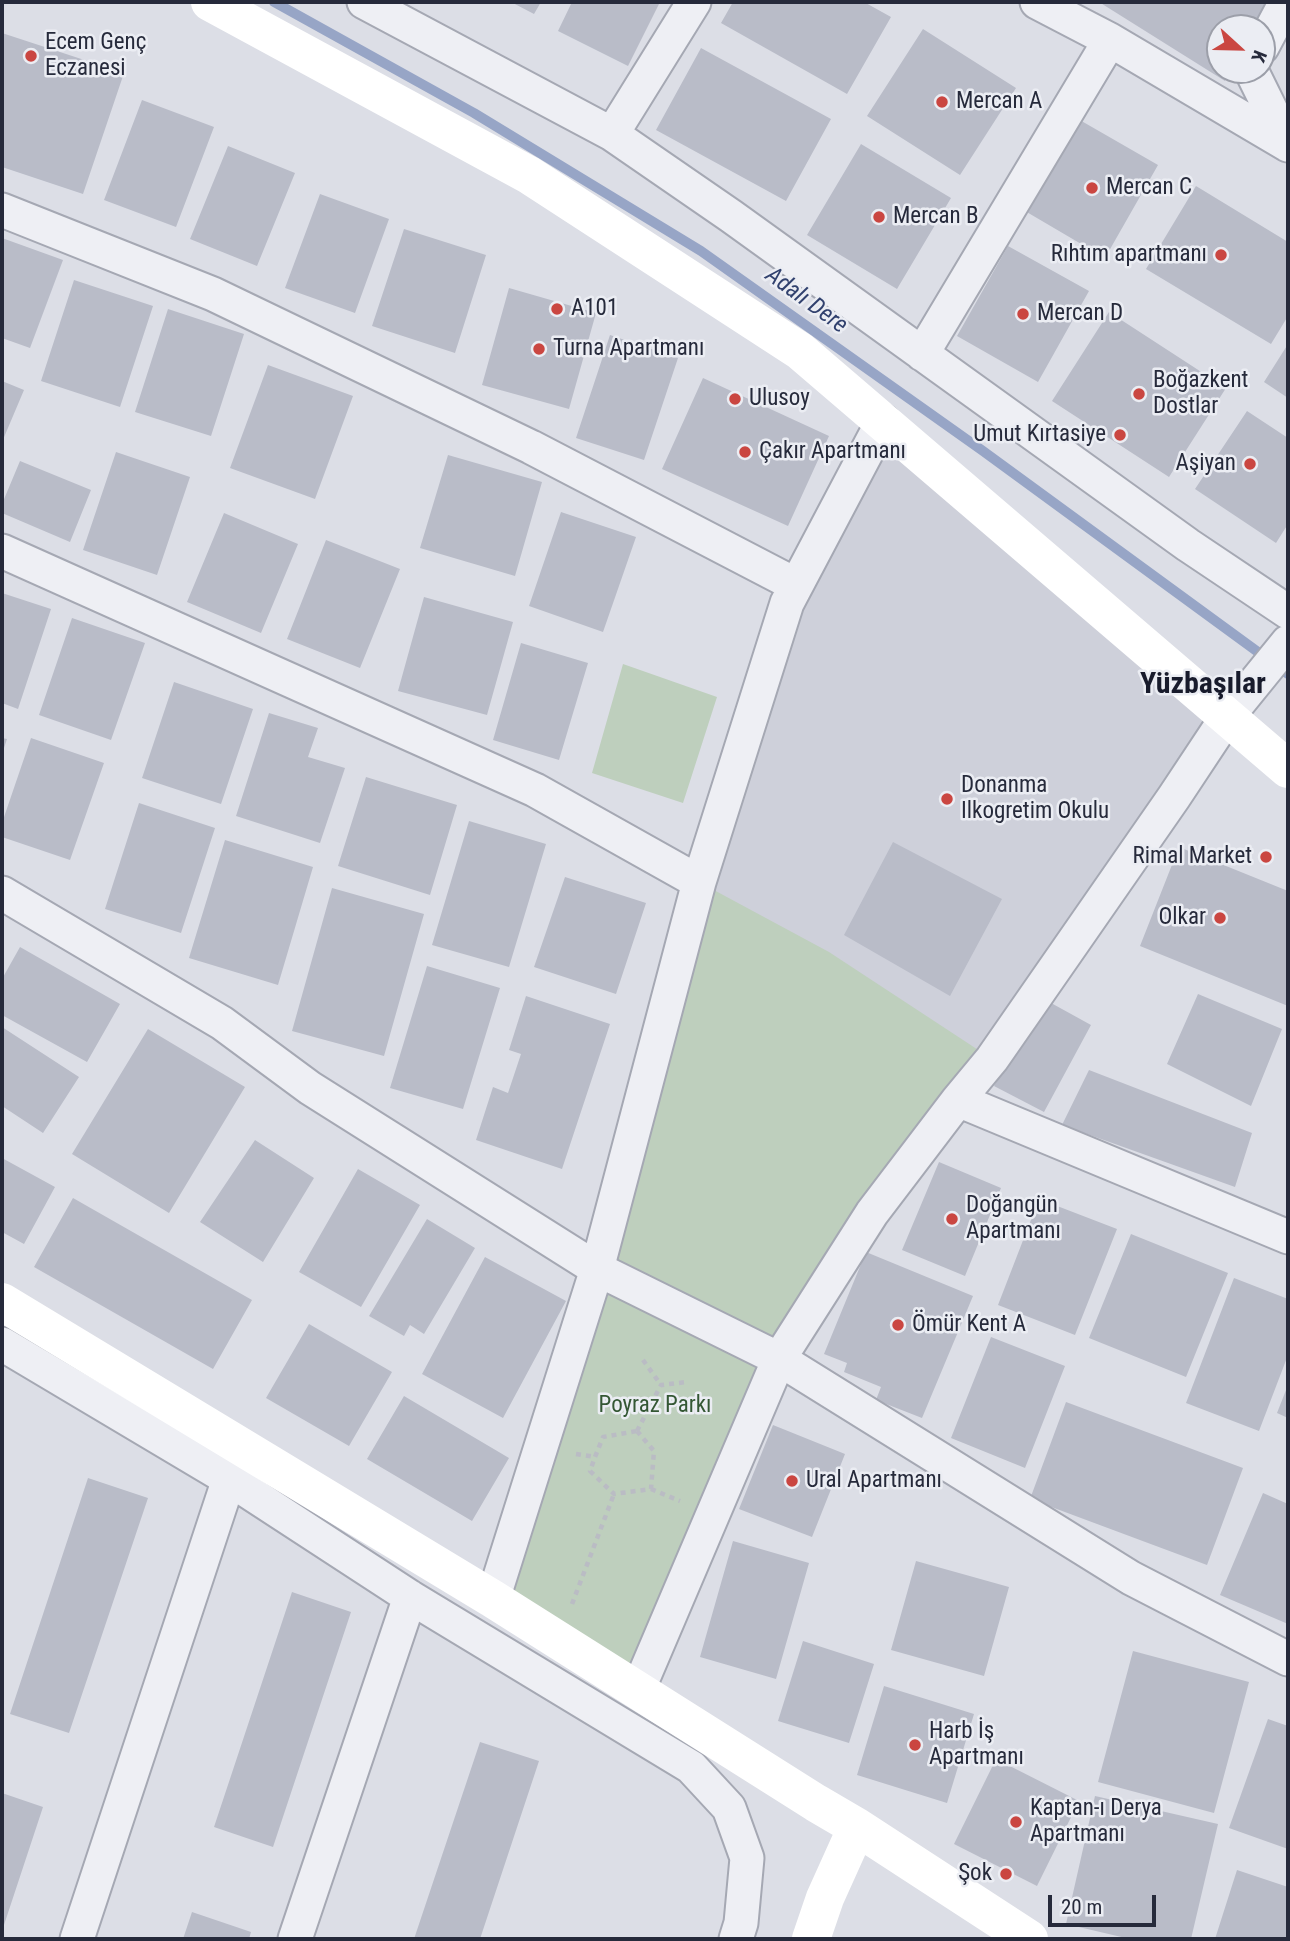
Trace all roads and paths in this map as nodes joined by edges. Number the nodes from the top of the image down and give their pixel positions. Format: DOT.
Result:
graph roads {
  1 [pos="211,2"];
  2 [pos="364,2"];
  3 [pos="694,2"];
  4 [pos="1037,2"];
  5 [pos="1286,2"];
  6 [pos="1276,21"];
  7 [pos="1110,40"];
  8 [pos="1258,84"];
  9 [pos="612,134"];
  10 [pos="1288,145"];
  11 [pos="2,210"];
  12 [pos="922,354"];
  13 [pos="883,421"];
  14 [pos="2,551"];
  15 [pos="796,584"];
  16 [pos="1288,612"];
  17 [pos="1288,642"];
  18 [pos="1227,717"];
  19 [pos="1288,769"];
  20 [pos="699,882"];
  21 [pos="2,894"];
  22 [pos="958,1100"];
  23 [pos="1288,1237"];
  24 [pos="597,1269"];
  25 [pos="2,1302"];
  26 [pos="2,1344"];
  27 [pos="779,1359"];
  28 [pos="643,1360"];
  29 [pos="687,1382"];
  30 [pos="661,1385"];
  31 [pos="637,1431"];
  32 [pos="229,1479"];
  33 [pos="614,1494"];
  34 [pos="410,1597"];
  35 [pos="493,1599"];
  36 [pos="558,1640"];
  37 [pos="1288,1659"];
  38 [pos="638,1690"];
  39 [pos="858,1826"];
  40 [pos="77,1939"];
  41 [pos="295,1939"];
  42 [pos="736,1939"];
  43 [pos="811,1939"];
  44 [pos="1029,1939"];
  1 -- 13 [label="street"];
  2 -- 9 [label="street"];
  3 -- 9 [label="street"];
  4 -- 7 [label="street"];
  5 -- 6 [label="street"];
  7 -- 10 [label="street"];
  7 -- 12 [label="street"];
  8 -- 10 [label="street"];
  9 -- 12 [label="street"];
  11 -- 15 [label="street"];
  12 -- 16 [label="street"];
  13 -- 15 [label="street"];
  13 -- 18 [label="street"];
  14 -- 20 [label="street"];
  15 -- 20 [label="street"];
  17 -- 18 [label="street"];
  18 -- 19 [label="street"];
  18 -- 22 [label="street"];
  20 -- 24 [label="street"];
  21 -- 24 [label="street"];
  22 -- 23 [label="street"];
  22 -- 27 [label="street"];
  24 -- 27 [label="street"];
  24 -- 35 [label="street"];
  25 -- 35 [label="street"];
  26 -- 32 [label="street"];
  27 -- 37 [label="street"];
  27 -- 38 [label="street"];
  28 -- 30 [label="path"];
  29 -- 30 [label="path"];
  30 -- 31 [label="path"];
  31 -- 33 [label="path"];
  31 -- 33 [label="path"];
  32 -- 34 [label="street"];
  32 -- 40 [label="street"];
  33 -- 36 [label="path"];
  34 -- 41 [label="street"];
  34 -- 42 [label="street"];
  35 -- 36 [label="street"];
  36 -- 38 [label="street"];
  38 -- 39 [label="street"];
  39 -- 43 [label="street"];
  39 -- 44 [label="street"];
}
